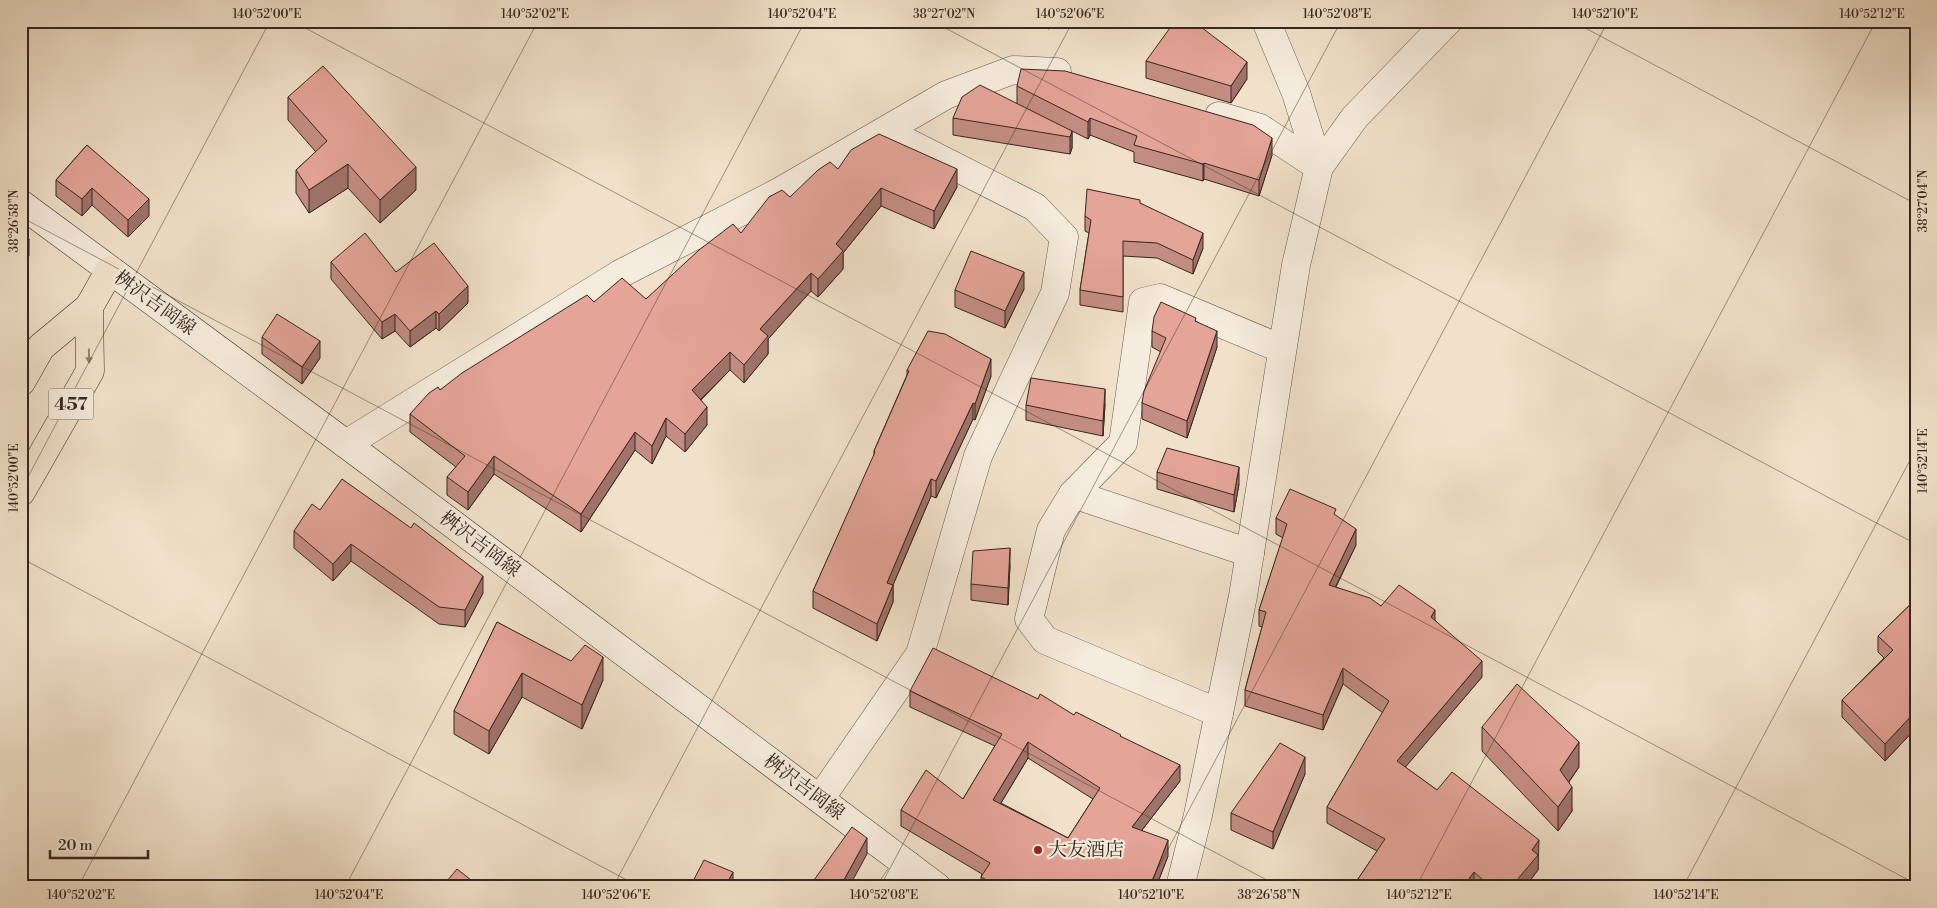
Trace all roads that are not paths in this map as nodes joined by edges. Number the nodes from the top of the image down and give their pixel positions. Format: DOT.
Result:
graph roads {
  1 [pos="1266,21"];
  2 [pos="1448,21"];
  3 [pos="1077,75"];
  4 [pos="1196,109"];
  5 [pos="885,131"];
  6 [pos="1319,167"];
  7 [pos="21,204"];
  8 [pos="110,270"];
  9 [pos="88,307"];
  10 [pos="1282,349"];
  11 [pos="21,382"];
  12 [pos="346,444"];
  13 [pos="21,492"];
  14 [pos="1073,494"];
  15 [pos="1250,553"];
  16 [pos="1219,713"];
  17 [pos="820,799"];
  18 [pos="908,865"];
  19 [pos="893,887"];
  20 [pos="937,887"];
  21 [pos="1180,887"];
  1 -- 6 [label="street"];
  2 -- 6 [label="street"];
  3 -- 5 [label="street"];
  4 -- 6 [label="street"];
  5 -- 12 [label="street"];
  5 -- 17 [label="street"];
  6 -- 10 [label="street"];
  7 -- 8 [label="street, 桝沢吉岡線"];
  8 -- 9 [label="highway, 457"];
  8 -- 12 [label="street, 桝沢吉岡線"];
  9 -- 11 [label="highway, 457"];
  9 -- 13 [label="highway, 457, one-way"];
  10 -- 14 [label="street"];
  10 -- 15 [label="street"];
  12 -- 17 [label="street, 桝沢吉岡線"];
  14 -- 15 [label="street"];
  14 -- 16 [label="street"];
  15 -- 16 [label="street"];
  16 -- 21 [label="street"];
  17 -- 18 [label="street, 桝沢吉岡線"];
  18 -- 19 [label="street"];
  18 -- 20 [label="street, 桝沢吉岡線"];
}
